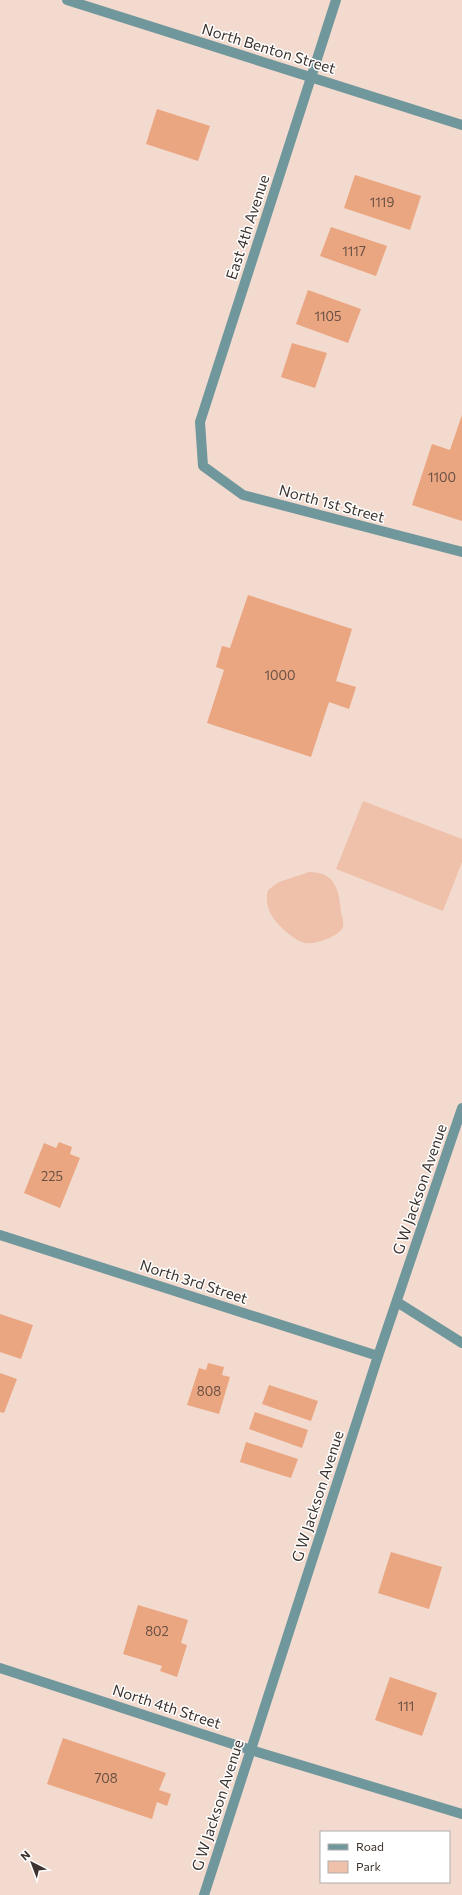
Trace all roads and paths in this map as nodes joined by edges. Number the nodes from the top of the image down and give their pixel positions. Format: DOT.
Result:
graph roads {
  1 [pos="67,0"];
  2 [pos="336,0"];
  3 [pos="312,77"];
  4 [pos="462,124"];
  5 [pos="203,466"];
  6 [pos="462,552"];
  7 [pos="462,1108"];
  8 [pos="0,1235"];
  9 [pos="397,1302"];
  10 [pos="462,1343"];
  11 [pos="378,1356"];
  12 [pos="0,1668"];
  13 [pos="250,1750"];
  14 [pos="462,1814"];
  15 [pos="204,1895"];
  1 -- 3 [label="street, North Benton Street"];
  2 -- 3 [label="street, East 4th Avenue"];
  3 -- 4 [label="street, North Benton Street"];
  3 -- 5 [label="street, East 4th Avenue"];
  5 -- 6 [label="street, North 1st Street"];
  7 -- 9 [label="street, G W Jackson Avenue"];
  8 -- 11 [label="street, North 3rd Street"];
  9 -- 10 [label="street"];
  9 -- 11 [label="street, G W Jackson Avenue"];
  11 -- 13 [label="street, G W Jackson Avenue"];
  12 -- 13 [label="street, North 4th Street"];
  13 -- 14 [label="street, North 4th Street"];
  13 -- 15 [label="street, G W Jackson Avenue"];
}
